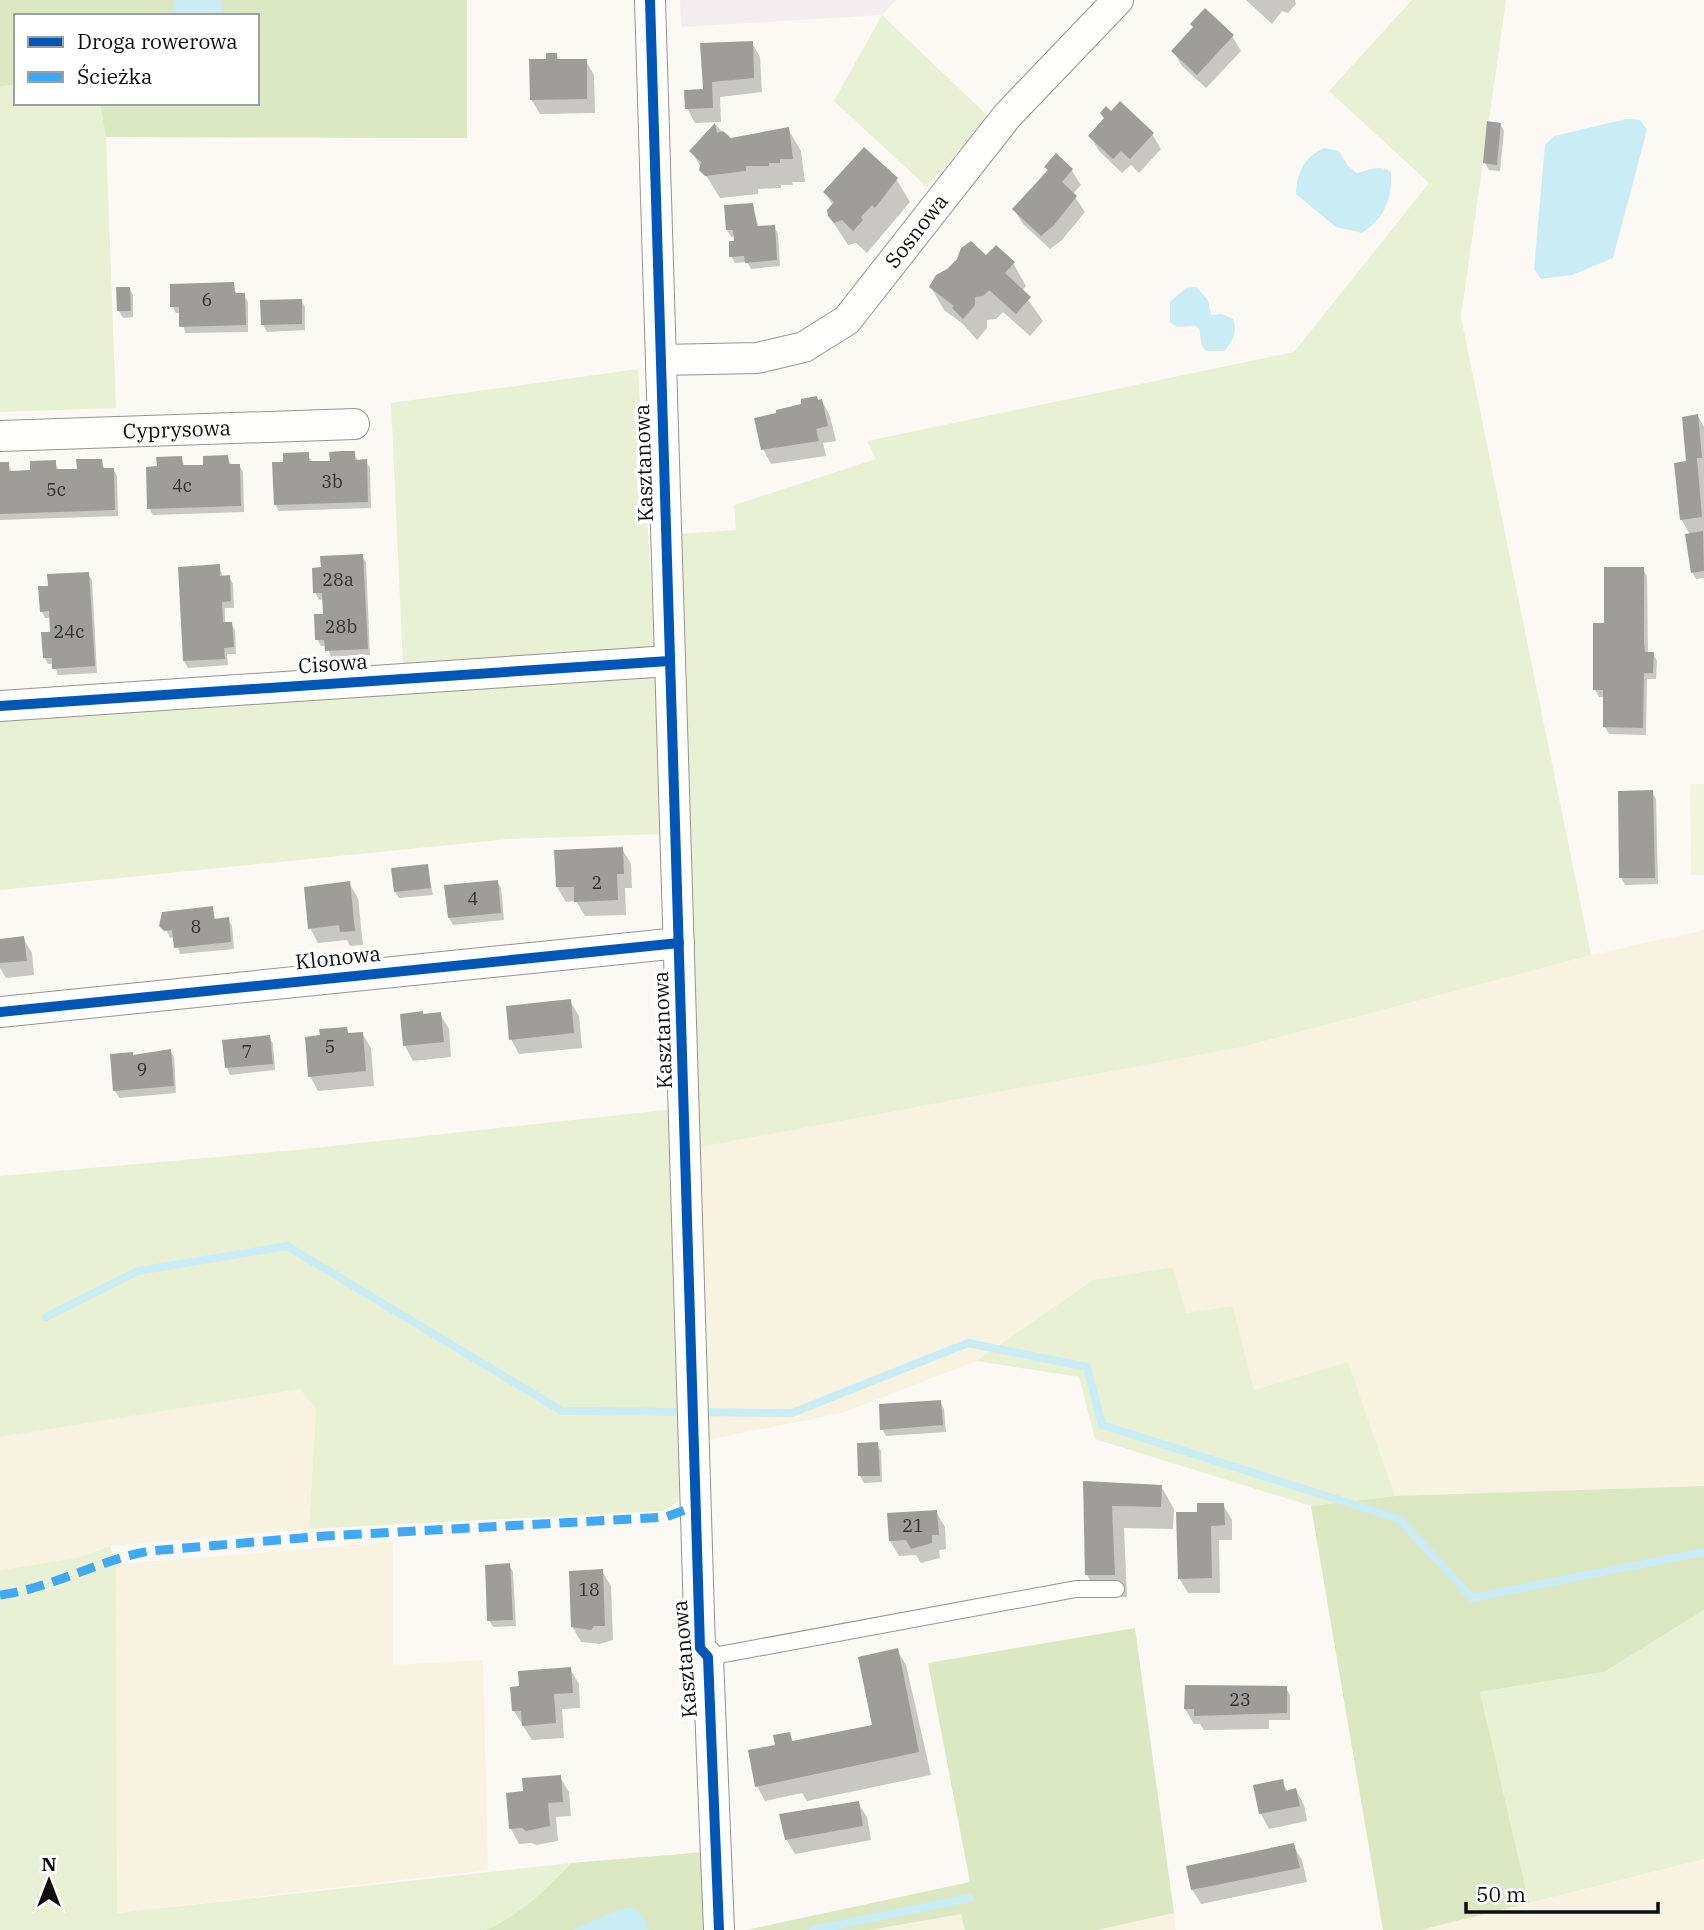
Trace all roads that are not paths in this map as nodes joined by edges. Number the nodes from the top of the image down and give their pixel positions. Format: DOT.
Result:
graph roads {
  1 [pos="650,0"];
  2 [pos="1118,0"];
  3 [pos="661,360"];
  4 [pos="354,424"];
  5 [pos="0,436"];
  6 [pos="669,661"];
  7 [pos="0,706"];
  8 [pos="679,943"];
  9 [pos="0,1012"];
  10 [pos="1116,1589"];
  11 [pos="708,1657"];
  12 [pos="719,1930"];
  1 -- 3 [label="street, Kasztanowa"];
  2 -- 3 [label="street, Sosnowa"];
  3 -- 6 [label="street, Kasztanowa"];
  4 -- 5 [label="street, Cyprysowa"];
  6 -- 7 [label="street, Cisowa"];
  6 -- 8 [label="street, Kasztanowa"];
  8 -- 9 [label="street, Klonowa"];
  8 -- 11 [label="street, Kasztanowa"];
  10 -- 11 [label="lane"];
  11 -- 12 [label="street, Kasztanowa"];
}
